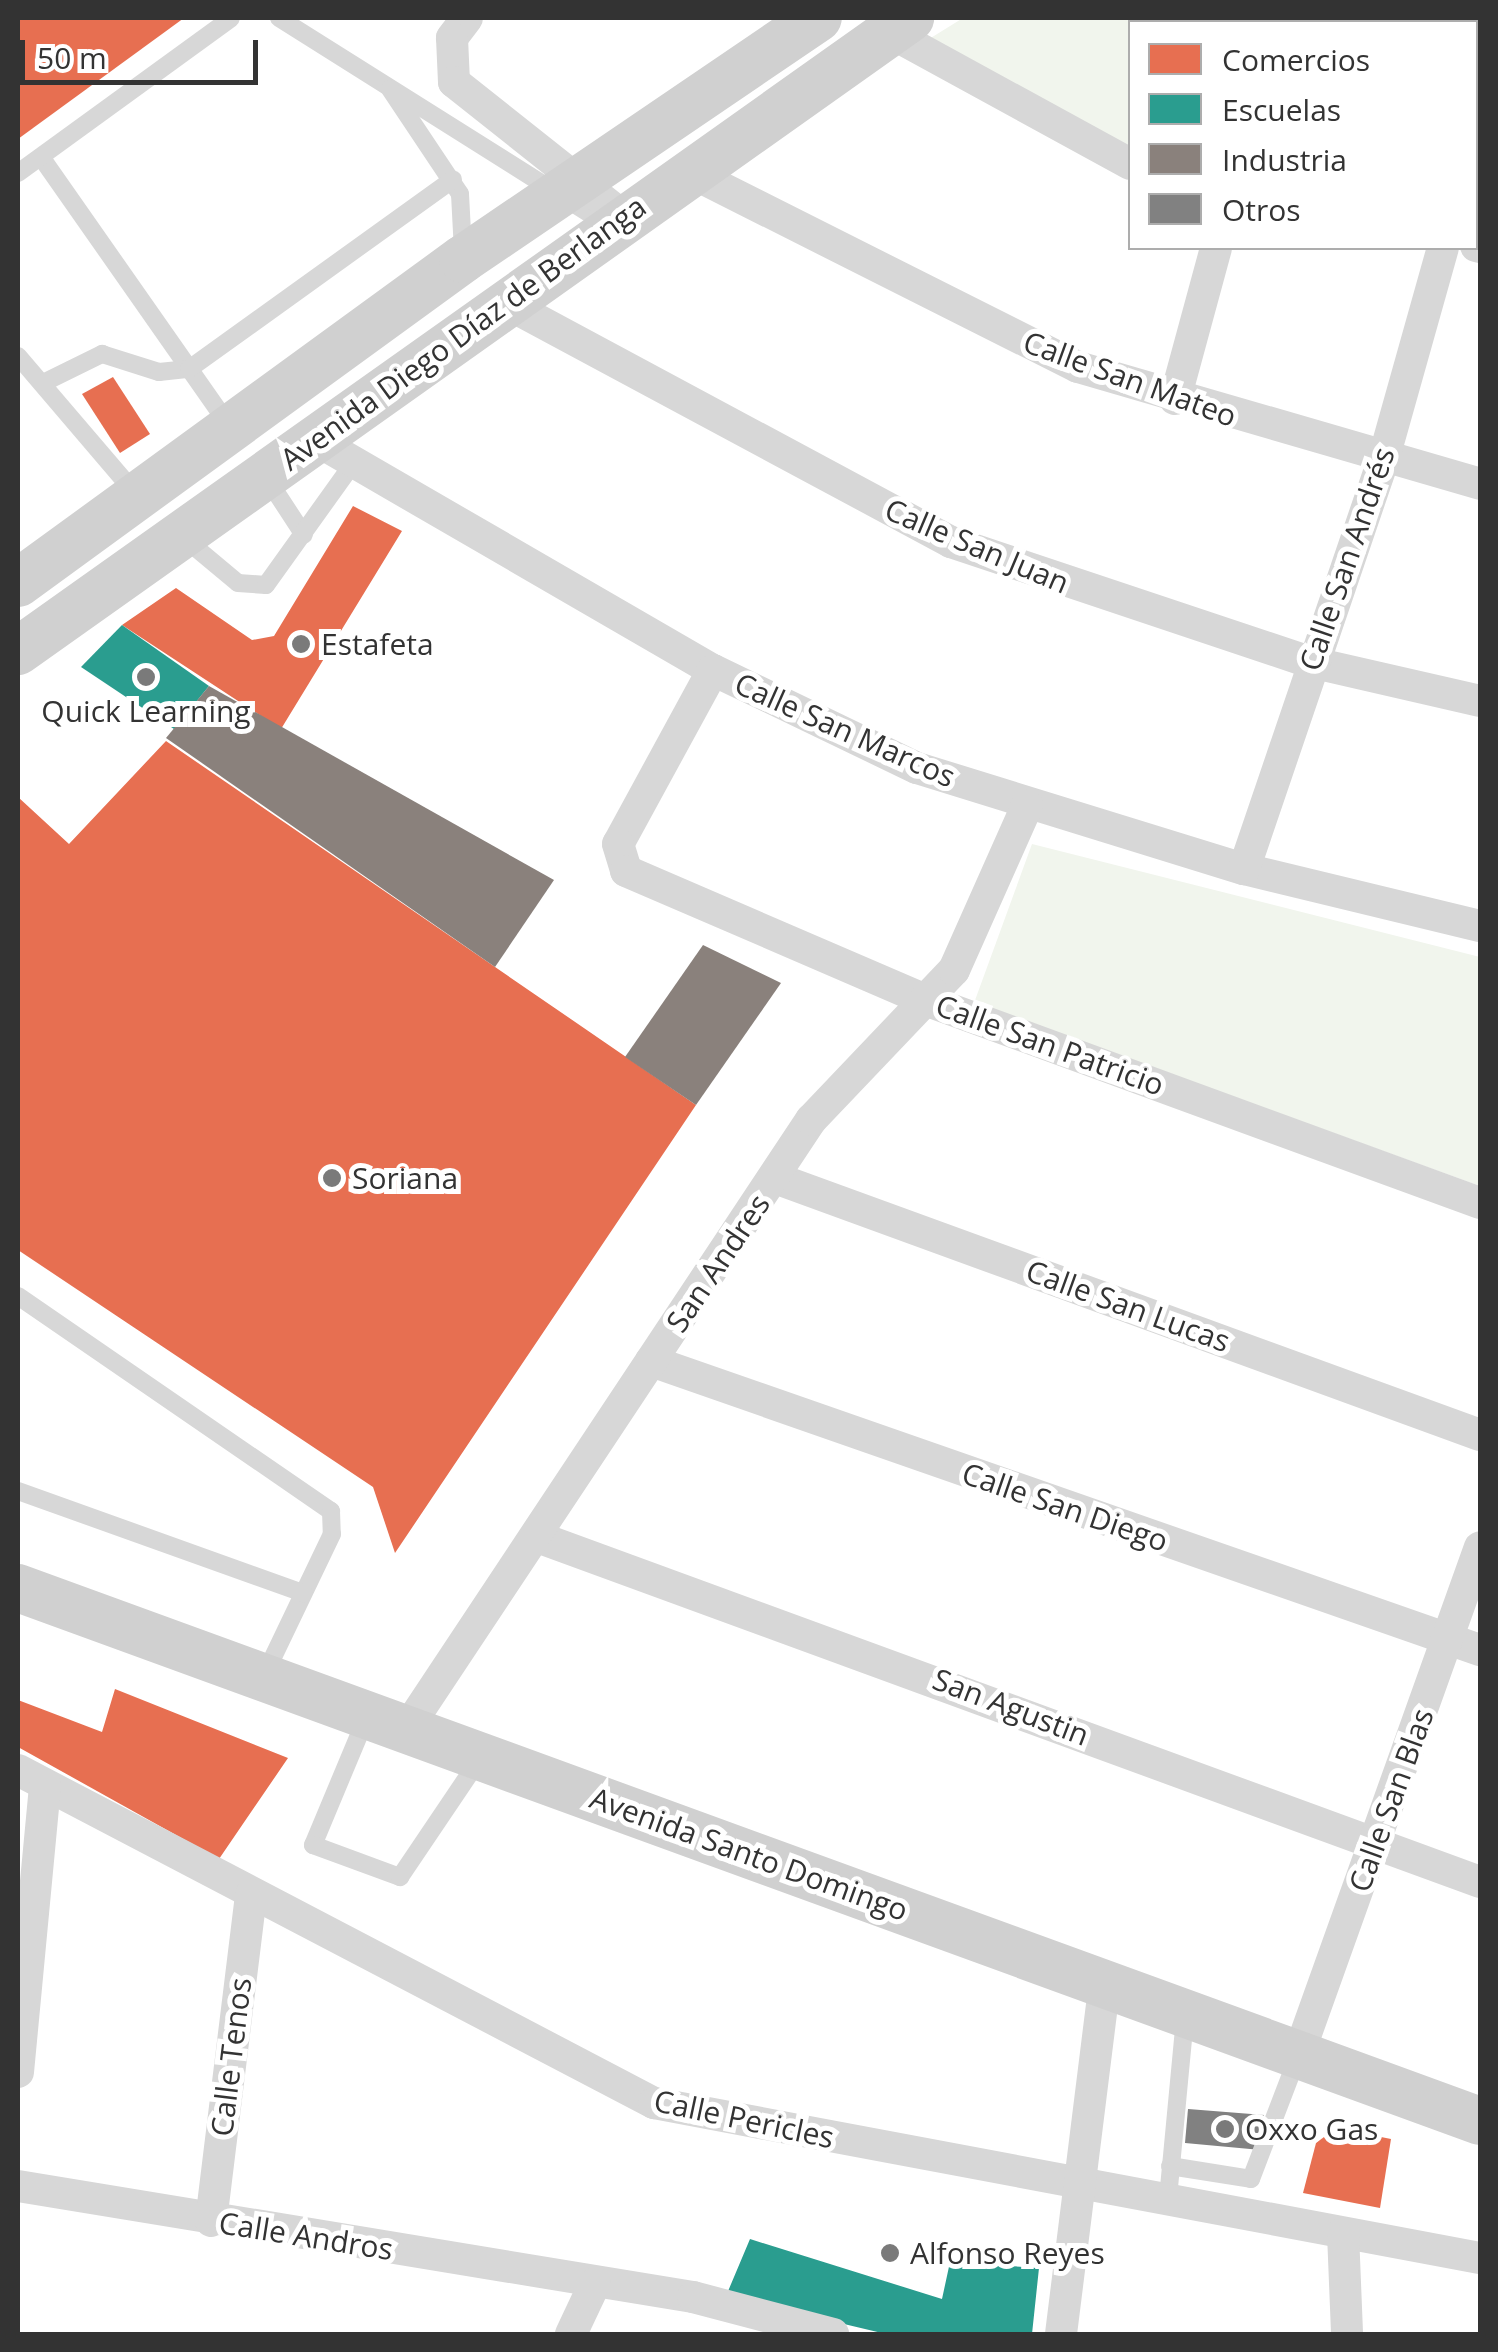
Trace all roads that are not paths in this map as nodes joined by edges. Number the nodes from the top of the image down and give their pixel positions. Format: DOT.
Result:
graph roads {
  1 [pos="230,18"];
  2 [pos="280,18"];
  3 [pos="468,18"];
  4 [pos="818,18"];
  5 [pos="899,25"];
  6 [pos="387,84"];
  7 [pos="504,140"];
  8 [pos="41,158"];
  9 [pos="1128,163"];
  10 [pos="18,172"];
  11 [pos="690,172"];
  12 [pos="452,179"];
  13 [pos="566,187"];
  14 [pos="617,221"];
  15 [pos="1215,250"];
  16 [pos="1443,250"];
  17 [pos="463,258"];
  18 [pos="508,304"];
  19 [pos="18,356"];
  20 [pos="189,369"];
  21 [pos="45,382"];
  22 [pos="1174,400"];
  23 [pos="232,429"];
  24 [pos="314,439"];
  25 [pos="1383,461"];
  26 [pos="354,462"];
  27 [pos="264,474"];
  28 [pos="1480,484"];
  29 [pos="139,497"];
  30 [pos="180,534"];
  31 [pos="304,535"];
  32 [pos="18,583"];
  33 [pos="18,651"];
  34 [pos="1310,662"];
  35 [pos="714,670"];
  36 [pos="1480,701"];
  37 [pos="1027,806"];
  38 [pos="1244,870"];
  39 [pos="1480,926"];
  40 [pos="925,1000"];
  41 [pos="776,1178"];
  42 [pos="1480,1202"];
  43 [pos="18,1296"];
  44 [pos="651,1362"];
  45 [pos="1480,1435"];
  46 [pos="18,1490"];
  47 [pos="540,1538"];
  48 [pos="1480,1547"];
  49 [pos="18,1588"];
  50 [pos="303,1593"];
  51 [pos="1466,1644"];
  52 [pos="263,1678"];
  53 [pos="388,1720"];
  54 [pos="482,1755"];
  55 [pos="31,1777"];
  56 [pos="1374,1844"];
  57 [pos="1480,1882"];
  58 [pos="251,1894"];
  59 [pos="1105,1982"];
  60 [pos="1186,2012"];
  61 [pos="1298,2053"];
  62 [pos="18,2072"];
  63 [pos="1480,2121"];
  64 [pos="1251,2179"];
  65 [pos="1082,2181"];
  66 [pos="1169,2182"];
  67 [pos="18,2186"];
  68 [pos="1234,2212"];
  69 [pos="212,2220"];
  70 [pos="1343,2233"];
  71 [pos="1480,2258"];
  72 [pos="595,2283"];
  73 [pos="812,2332"];
  74 [pos="571,2334"];
  75 [pos="1060,2334"];
  76 [pos="1347,2334"];
  1 -- 8 [label="lane"];
  2 -- 6 [label="lane"];
  3 -- 7 [label="street"];
  4 -- 13 [label="main road, Avenida Diego Díaz de Berlanga"];
  5 -- 9 [label="street"];
  5 -- 11 [label="main road, Avenida Diego Díaz de Berlanga"];
  6 -- 7 [label="lane"];
  6 -- 12 [label="lane"];
  7 -- 13 [label="street"];
  8 -- 10 [label="lane"];
  8 -- 20 [label="lane"];
  11 -- 14 [label="main road, Avenida Diego Díaz de Berlanga"];
  11 -- 22 [label="street, Calle San Mateo"];
  12 -- 17 [label="lane"];
  12 -- 20 [label="lane"];
  13 -- 14 [label="street"];
  13 -- 17 [label="main road, Avenida Diego Díaz de Berlanga"];
  14 -- 18 [label="main road, Avenida Diego Díaz de Berlanga"];
  15 -- 22 [label="street"];
  16 -- 25 [label="street, Calle San Andrés"];
  17 -- 23 [label="main road, Avenida Diego Díaz de Berlanga"];
  18 -- 24 [label="main road, Avenida Diego Díaz de Berlanga"];
  18 -- 34 [label="street, Calle San Juan"];
  19 -- 21 [label="lane"];
  20 -- 21 [label="lane"];
  20 -- 23 [label="lane"];
  21 -- 29 [label="lane"];
  22 -- 25 [label="street, Calle San Mateo"];
  23 -- 29 [label="main road, Avenida Diego Díaz de Berlanga"];
  24 -- 26 [label="street, Calle San Marcos"];
  24 -- 27 [label="main road, Avenida Diego Díaz de Berlanga"];
  25 -- 28 [label="street, Calle San Mateo"];
  25 -- 34 [label="street, Calle San Andrés"];
  26 -- 31 [label="lane"];
  26 -- 35 [label="street, Calle San Marcos"];
  27 -- 30 [label="main road, Avenida Diego Díaz de Berlanga"];
  27 -- 31 [label="lane"];
  29 -- 32 [label="main road, Avenida Diego Díaz de Berlanga"];
  30 -- 31 [label="lane"];
  30 -- 33 [label="main road, Avenida Diego Díaz de Berlanga"];
  34 -- 36 [label="street, Calle San Juan"];
  34 -- 38 [label="street, Calle San Andrés"];
  35 -- 37 [label="street, Calle San Marcos"];
  35 -- 40 [label="street, Calle San Patricio"];
  37 -- 38 [label="street, Calle San Marcos"];
  37 -- 40 [label="street, San Andres"];
  38 -- 39 [label="street, Calle San Marcos"];
  40 -- 41 [label="street, San Andres"];
  40 -- 42 [label="street, Calle San Patricio"];
  41 -- 44 [label="street, San Andres"];
  41 -- 45 [label="street, Calle San Lucas"];
  43 -- 50 [label="lane"];
  44 -- 47 [label="street, San Andres"];
  44 -- 51 [label="street, Calle San Diego"];
  46 -- 50 [label="lane"];
  47 -- 53 [label="street, San Andres"];
  47 -- 56 [label="street, San Agustin"];
  48 -- 51 [label="street, Calle San Blas"];
  49 -- 52 [label="main road, Avenida Santo Domingo"];
  50 -- 52 [label="lane"];
  51 -- 56 [label="street, Calle San Blas"];
  52 -- 53 [label="main road, Avenida Santo Domingo"];
  53 -- 54 [label="main road, Avenida Santo Domingo"];
  53 -- 54 [label="lane"];
  54 -- 59 [label="main road, Avenida Santo Domingo"];
  55 -- 58 [label="street, Calle Pericles"];
  55 -- 62 [label="street"];
  56 -- 57 [label="street, San Agustin"];
  56 -- 61 [label="street, Calle San Blas"];
  58 -- 65 [label="street, Calle Pericles"];
  58 -- 69 [label="street, Calle Tenos"];
  59 -- 60 [label="main road, Avenida Santo Domingo"];
  59 -- 65 [label="street"];
  60 -- 61 [label="main road, Avenida Santo Domingo"];
  60 -- 66 [label="lane"];
  61 -- 63 [label="main road, Avenida Santo Domingo"];
  61 -- 64 [label="lane"];
  64 -- 66 [label="lane"];
  64 -- 68 [label="lane"];
  65 -- 66 [label="street, Calle Pericles"];
  65 -- 75 [label="street"];
  66 -- 68 [label="street, Calle Pericles"];
  67 -- 69 [label="street, Calle Andros"];
  68 -- 70 [label="street, Calle Pericles"];
  69 -- 72 [label="street, Calle Andros"];
  70 -- 71 [label="street, Calle Pericles"];
  70 -- 76 [label="street"];
  72 -- 73 [label="street, Calle Andros"];
  72 -- 74 [label="street"];
}
